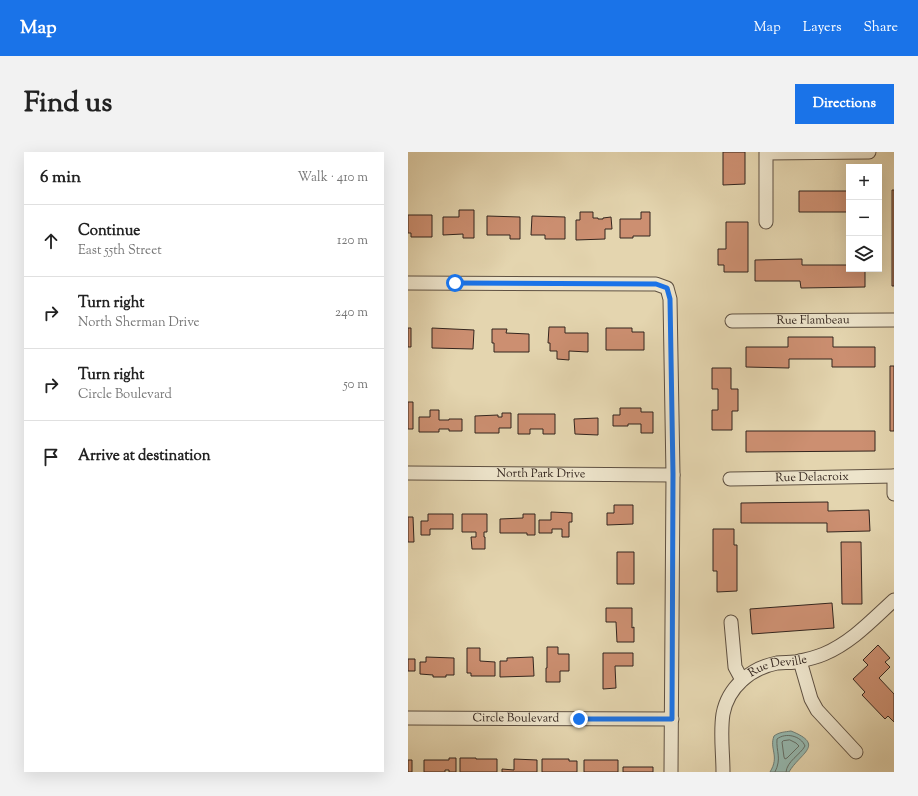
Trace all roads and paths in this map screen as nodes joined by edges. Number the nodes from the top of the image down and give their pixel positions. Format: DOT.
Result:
graph roads {
  1 [pos="869,152"];
  2 [pos="766,222"];
  3 [pos="408,283"];
  4 [pos="894,320"];
  5 [pos="732,321"];
  6 [pos="408,473"];
  7 [pos="673,474"];
  8 [pos="894,476"];
  9 [pos="730,479"];
  10 [pos="894,494"];
  11 [pos="894,600"];
  12 [pos="731,622"];
  13 [pos="800,661"];
  14 [pos="742,680"];
  15 [pos="408,718"];
  16 [pos="672,719"];
  17 [pos="856,752"];
  18 [pos="671,772"];
  19 [pos="723,772"];
  1 -- 2 [label="street"];
  3 -- 7 [label="street"];
  4 -- 5 [label="street, Rue Flambeau"];
  6 -- 7 [label="street, North Park Drive"];
  7 -- 16 [label="street"];
  8 -- 9 [label="street, Rue Delacroix"];
  8 -- 10 [label="street"];
  11 -- 13 [label="street, Rue Deville"];
  12 -- 14 [label="street"];
  13 -- 14 [label="street, Rue Deville"];
  13 -- 17 [label="street"];
  14 -- 19 [label="street, Rue Deville"];
  15 -- 16 [label="street, Circle Boulevard"];
  16 -- 18 [label="street"];
}
